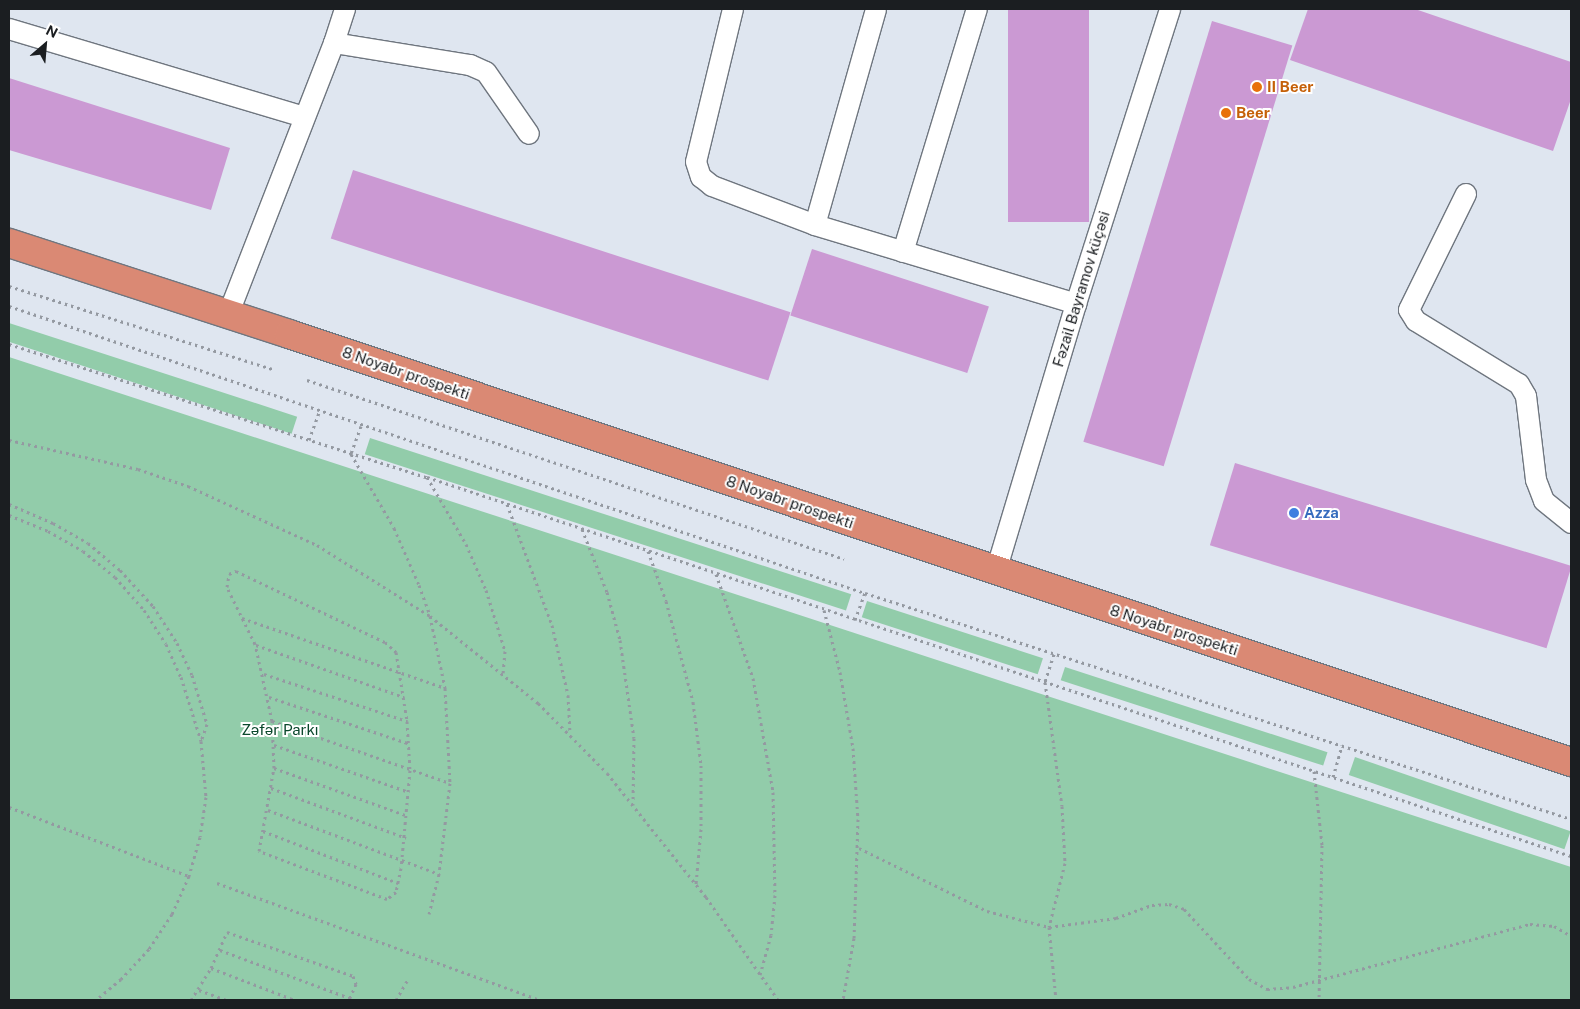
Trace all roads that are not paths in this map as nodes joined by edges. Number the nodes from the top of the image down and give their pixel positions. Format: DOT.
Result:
graph roads {
  1 [pos="344,9"];
  2 [pos="733,9"];
  3 [pos="876,9"];
  4 [pos="977,9"];
  5 [pos="1170,9"];
  6 [pos="9,29"];
  7 [pos="334,43"];
  8 [pos="304,117"];
  9 [pos="529,134"];
  10 [pos="1466,194"];
  11 [pos="815,225"];
  12 [pos="9,243"];
  13 [pos="903,252"];
  14 [pos="1076,304"];
  15 [pos="228,315"];
  16 [pos="1571,523"];
  17 [pos="996,571"];
  18 [pos="1571,762"];
  1 -- 7 [label="lane"];
  2 -- 11 [label="lane"];
  3 -- 11 [label="lane"];
  4 -- 13 [label="lane"];
  5 -- 14 [label="lane, Fəzail Bayramov küçəsi"];
  6 -- 8 [label="lane"];
  7 -- 8 [label="lane"];
  7 -- 9 [label="lane"];
  8 -- 15 [label="lane"];
  10 -- 16 [label="lane"];
  11 -- 13 [label="lane"];
  12 -- 15 [label="highway, 8 Noyabr prospekti"];
  13 -- 14 [label="lane"];
  14 -- 17 [label="lane, Fəzail Bayramov küçəsi"];
  15 -- 17 [label="highway, 8 Noyabr prospekti"];
  17 -- 18 [label="highway, 8 Noyabr prospekti"];
}
